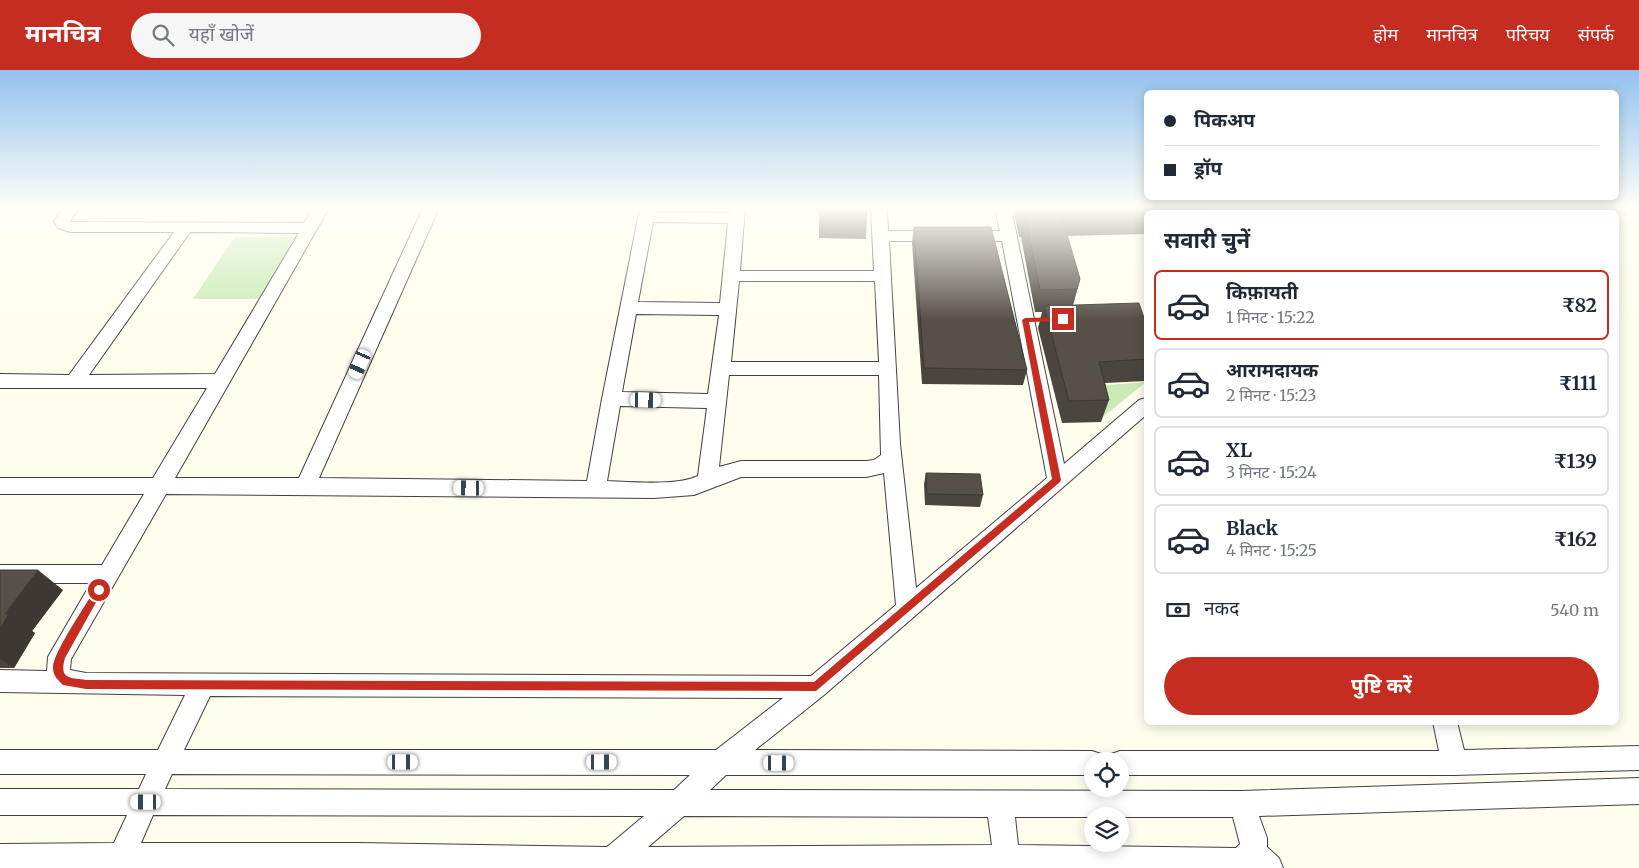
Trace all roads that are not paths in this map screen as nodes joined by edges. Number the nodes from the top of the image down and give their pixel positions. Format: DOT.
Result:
graph roads {
  1 [pos="173,245"];
  2 [pos="300,245"];
  3 [pos="414,245"];
  4 [pos="641,245"];
  5 [pos="734,245"];
  6 [pos="881,245"];
  7 [pos="1011,245"];
  8 [pos="731,276"];
  9 [pos="883,276"];
  10 [pos="628,308"];
  11 [pos="728,309"];
  12 [pos="1025,320"];
  13 [pos="1044,320"];
  14 [pos="720,368"];
  15 [pos="888,369"];
  16 [pos="0,380"];
  17 [pos="221,381"];
  18 [pos="74,382"];
  19 [pos="611,399"];
  20 [pos="716,401"];
  21 [pos="1144,406"];
  22 [pos="890,428"];
  23 [pos="1057,480"];
  24 [pos="707,483"];
  25 [pos="0,486"];
  26 [pos="160,486"];
  27 [pos="305,486"];
  28 [pos="596,489"];
  29 [pos="0,574"];
  30 [pos="109,574"];
  31 [pos="907,608"];
  32 [pos="0,681"];
  33 [pos="66,682"];
  34 [pos="203,684"];
  35 [pos="816,687"];
  36 [pos="1446,725"];
  37 [pos="1639,758"];
  38 [pos="166,761"];
  39 [pos="0,762"];
  40 [pos="720,763"];
  41 [pos="1084,763"];
  42 [pos="1129,763"];
  43 [pos="1454,763"];
  44 [pos="1639,791"];
  45 [pos="0,802"];
  46 [pos="146,802"];
  47 [pos="678,804"];
  48 [pos="1000,804"];
  49 [pos="1242,804"];
  50 [pos="0,857"];
  51 [pos="1261,860"];
  52 [pos="120,862"];
  53 [pos="1008,863"];
  54 [pos="608,865"];
  1 -- 18 [label="street"];
  2 -- 17 [label="street"];
  3 -- 27 [label="street"];
  4 -- 10 [label="street"];
  5 -- 8 [label="street"];
  6 -- 9 [label="street"];
  7 -- 12 [label="street"];
  8 -- 9 [label="street"];
  8 -- 11 [label="street"];
  9 -- 15 [label="street"];
  10 -- 11 [label="street"];
  10 -- 19 [label="street"];
  11 -- 14 [label="street"];
  12 -- 13 [label="street"];
  12 -- 23 [label="street"];
  14 -- 15 [label="street"];
  14 -- 20 [label="street"];
  15 -- 22 [label="street"];
  16 -- 18 [label="street"];
  17 -- 18 [label="street"];
  17 -- 26 [label="street"];
  19 -- 20 [label="street"];
  19 -- 28 [label="street"];
  20 -- 24 [label="street"];
  21 -- 23 [label="street"];
  22 -- 24 [label="street"];
  22 -- 31 [label="street"];
  23 -- 31 [label="street"];
  24 -- 28 [label="street"];
  25 -- 26 [label="street"];
  26 -- 27 [label="street"];
  26 -- 30 [label="street"];
  27 -- 28 [label="street"];
  29 -- 30 [label="street"];
  30 -- 33 [label="street"];
  31 -- 35 [label="street"];
  32 -- 33 [label="street"];
  33 -- 34 [label="street"];
  34 -- 35 [label="street"];
  34 -- 38 [label="street"];
  35 -- 40 [label="street"];
  36 -- 43 [label="street"];
  37 -- 43 [label="street"];
  38 -- 39 [label="street"];
  38 -- 40 [label="street"];
  38 -- 46 [label="street"];
  40 -- 41 [label="street"];
  40 -- 47 [label="street"];
  42 -- 43 [label="street"];
  44 -- 49 [label="street"];
  45 -- 46 [label="street"];
  46 -- 47 [label="street"];
  46 -- 52 [label="street"];
  47 -- 48 [label="street"];
  47 -- 54 [label="street"];
  48 -- 49 [label="street"];
  48 -- 53 [label="street"];
  49 -- 51 [label="street"];
  50 -- 52 [label="street"];
  51 -- 53 [label="street"];
  52 -- 54 [label="street"];
  53 -- 54 [label="street"];
}
